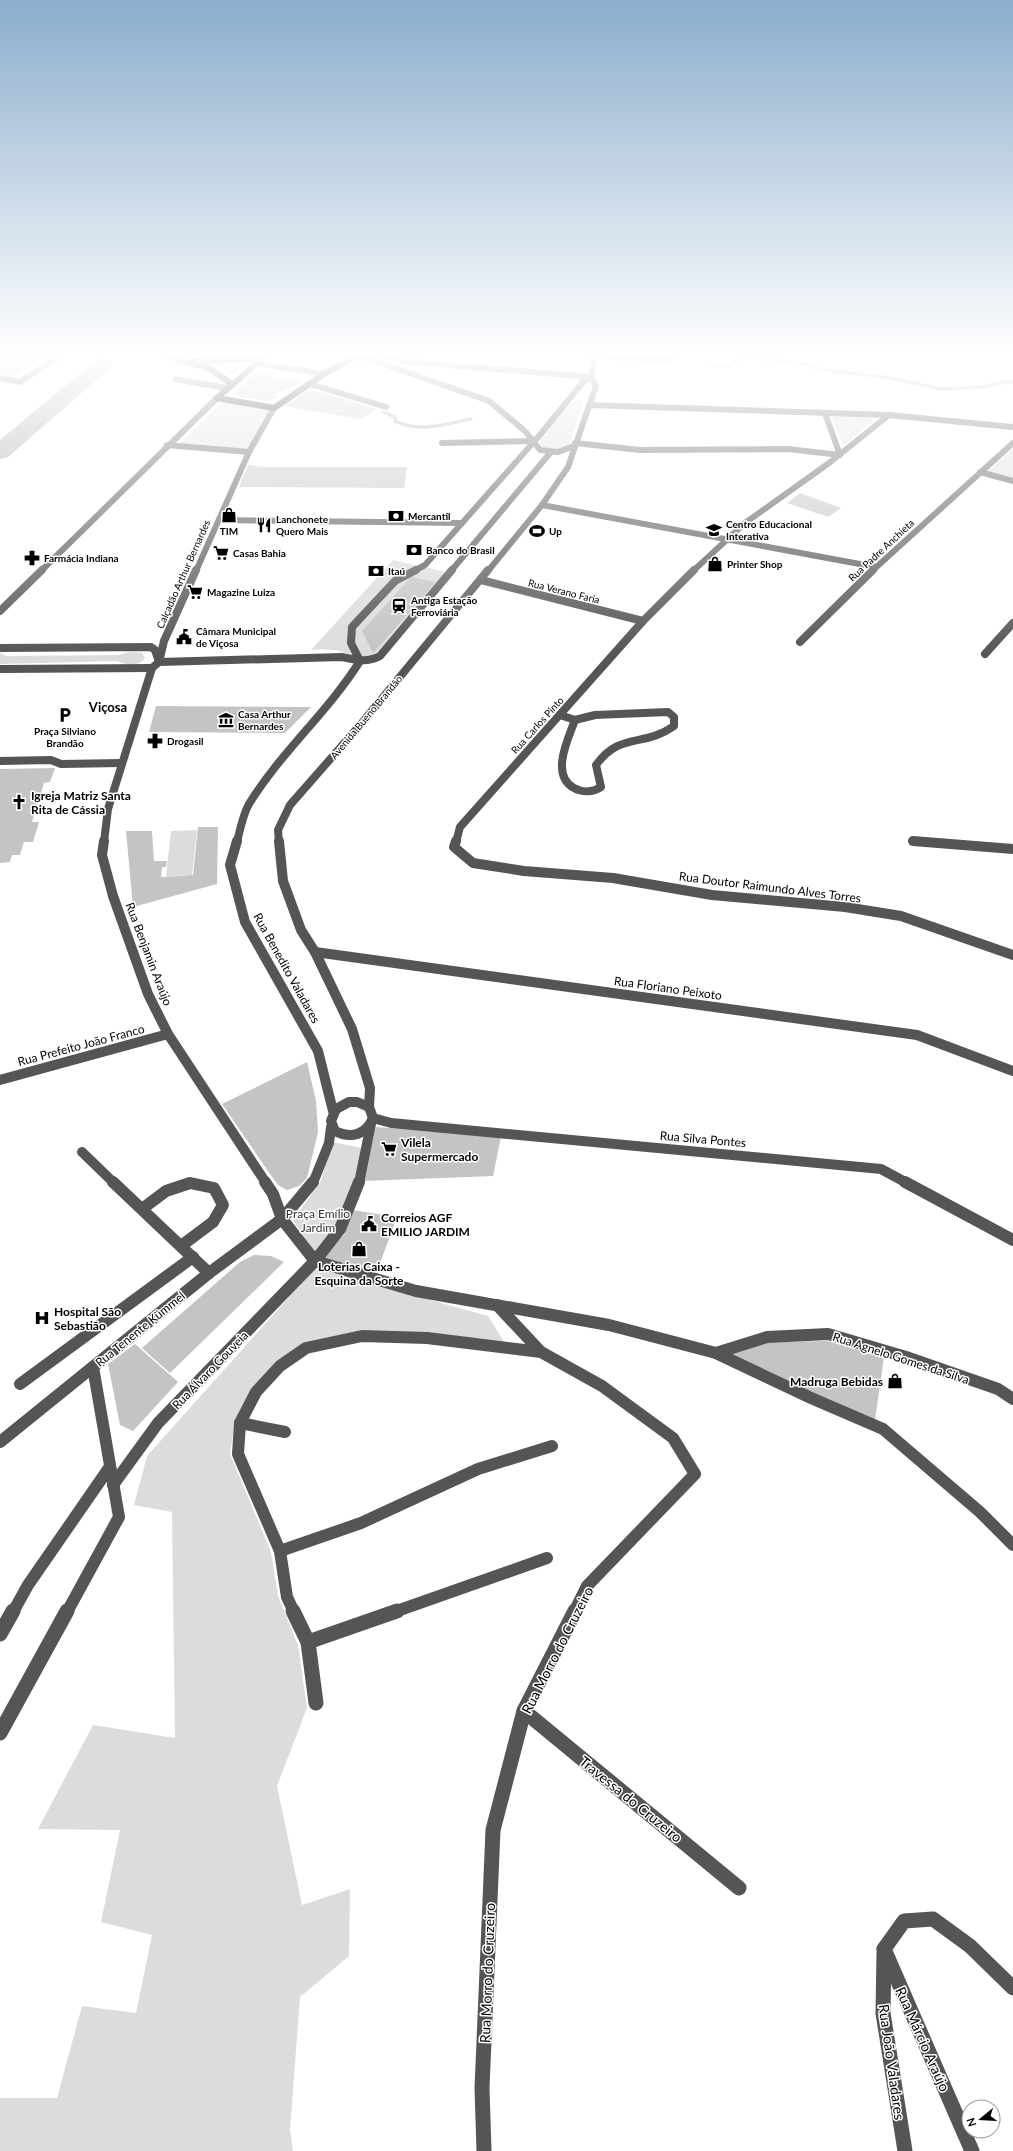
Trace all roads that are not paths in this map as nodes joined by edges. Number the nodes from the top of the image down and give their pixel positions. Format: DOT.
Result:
graph roads {
  1 [pos="158,455"];
  2 [pos="248,455"];
  3 [pos="521,455"];
  4 [pos="549,455"];
  5 [pos="571,455"];
  6 [pos="840,455"];
  7 [pos="999,455"];
  8 [pos="980,472"];
  9 [pos="1013,481"];
  10 [pos="542,505"];
  11 [pos="219,520"];
  12 [pos="462,523"];
  13 [pos="725,540"];
  14 [pos="876,567"];
  15 [pos="481,580"];
  16 [pos="0,612"];
  17 [pos="643,621"];
  18 [pos="1013,623"];
  19 [pos="800,642"];
  20 [pos="0,648"];
  21 [pos="985,654"];
  22 [pos="360,661"];
  23 [pos="159,662"];
  24 [pos="152,668"];
  25 [pos="0,669"];
  26 [pos="560,715"];
  27 [pos="575,720"];
  28 [pos="0,761"];
  29 [pos="121,763"];
  30 [pos="913,841"];
  31 [pos="454,847"];
  32 [pos="1013,849"];
  33 [pos="315,952"];
  34 [pos="1013,956"];
  35 [pos="168,1034"];
  36 [pos="1013,1070"];
  37 [pos="0,1080"];
  38 [pos="369,1107"];
  39 [pos="333,1111"];
  40 [pos="372,1121"];
  41 [pos="331,1127"];
  42 [pos="82,1152"];
  43 [pos="142,1209"];
  44 [pos="282,1219"];
  45 [pos="1013,1240"];
  46 [pos="181,1246"];
  47 [pos="193,1257"];
  48 [pos="315,1261"];
  49 [pos="209,1273"];
  50 [pos="498,1305"];
  51 [pos="542,1352"];
  52 [pos="716,1353"];
  53 [pos="93,1367"];
  54 [pos="20,1384"];
  55 [pos="1013,1399"];
  56 [pos="240,1423"];
  57 [pos="285,1432"];
  58 [pos="0,1442"];
  59 [pos="552,1446"];
  60 [pos="109,1468"];
  61 [pos="113,1485"];
  62 [pos="1013,1546"];
  63 [pos="280,1551"];
  64 [pos="547,1558"];
  65 [pos="0,1634"];
  66 [pos="308,1642"];
  67 [pos="316,1704"];
  68 [pos="524,1711"];
  69 [pos="0,1733"];
  70 [pos="739,1888"];
  71 [pos="884,1949"];
  72 [pos="1013,1988"];
  73 [pos="484,2151"];
  74 [pos="905,2151"];
  75 [pos="972,2151"];
  1 -- 16 [label="street"];
  2 -- 11 [label="street, Calçadão Arthur Bernardes"];
  3 -- 12 [label="street"];
  4 -- 22 [label="street"];
  5 -- 10 [label="street, Avenida Bueno Brandão"];
  6 -- 13 [label="street, Rua Carlos Pinto"];
  7 -- 8 [label="street, Rua Padre Anchieta"];
  8 -- 9 [label="street"];
  8 -- 14 [label="street, Rua Padre Anchieta"];
  10 -- 13 [label="street"];
  10 -- 15 [label="street, Avenida Bueno Brandão"];
  11 -- 12 [label="street"];
  11 -- 23 [label="street, Calçadão Arthur Bernardes"];
  12 -- 22 [label="street"];
  13 -- 14 [label="street"];
  13 -- 17 [label="street, Rua Carlos Pinto"];
  14 -- 19 [label="street, Rua Padre Anchieta"];
  15 -- 17 [label="street, Rua Verano Faria"];
  15 -- 33 [label="street, Avenida Bueno Brandão"];
  17 -- 26 [label="street, Rua Carlos Pinto"];
  18 -- 21 [label="street"];
  20 -- 23 [label="street"];
  22 -- 23 [label="street"];
  22 -- 39 [label="street, Rua Benedito Valadares"];
  23 -- 24 [label="street"];
  24 -- 25 [label="street"];
  24 -- 29 [label="street, Rua Benjamin Araújo"];
  26 -- 27 [label="street"];
  26 -- 31 [label="street, Rua Carlos Pinto"];
  27 -- 27 [label="street"];
  28 -- 29 [label="street"];
  29 -- 35 [label="street, Rua Benjamin Araújo"];
  30 -- 32 [label="street"];
  31 -- 34 [label="street, Rua Doutor Raimundo Alves Torres"];
  33 -- 36 [label="street, Rua Floriano Peixoto"];
  33 -- 38 [label="street, Avenida Bueno Brandão"];
  35 -- 37 [label="street, Rua Prefeito João Franco"];
  35 -- 44 [label="street, Rua Benjamin Araújo"];
  38 -- 39 [label="street"];
  38 -- 40 [label="street"];
  39 -- 41 [label="street"];
  40 -- 41 [label="street"];
  40 -- 45 [label="street, Rua Silva Pontes"];
  40 -- 48 [label="street"];
  41 -- 44 [label="street"];
  42 -- 43 [label="street"];
  43 -- 46 [label="street"];
  43 -- 46 [label="street"];
  44 -- 48 [label="street, Rua Benjamin Araújo"];
  44 -- 49 [label="street, Rua Tenente Kümmel"];
  46 -- 47 [label="street"];
  47 -- 49 [label="street"];
  47 -- 54 [label="street"];
  48 -- 50 [label="street"];
  48 -- 61 [label="street, Rua Álvaro Gouveia"];
  49 -- 53 [label="street, Rua Tenente Kümmel"];
  50 -- 51 [label="street, Rua Morro do Cruzeiro"];
  50 -- 52 [label="street"];
  51 -- 56 [label="street"];
  51 -- 68 [label="street, Rua Morro do Cruzeiro"];
  52 -- 55 [label="street, Rua Agnelo Gomes da Silva"];
  52 -- 62 [label="street"];
  53 -- 58 [label="street, Rua Tenente Kümmel"];
  53 -- 60 [label="street"];
  56 -- 57 [label="street"];
  56 -- 63 [label="street"];
  59 -- 63 [label="street"];
  60 -- 61 [label="street"];
  60 -- 65 [label="street"];
  61 -- 69 [label="street"];
  63 -- 66 [label="street"];
  64 -- 66 [label="street"];
  66 -- 67 [label="street"];
  68 -- 70 [label="street, Travessa do Cruzeiro"];
  68 -- 73 [label="street, Rua Morro do Cruzeiro"];
  71 -- 72 [label="street"];
  71 -- 74 [label="street, Rua João Valadares"];
  71 -- 75 [label="street, Rua Márcio Araújo"];
}
